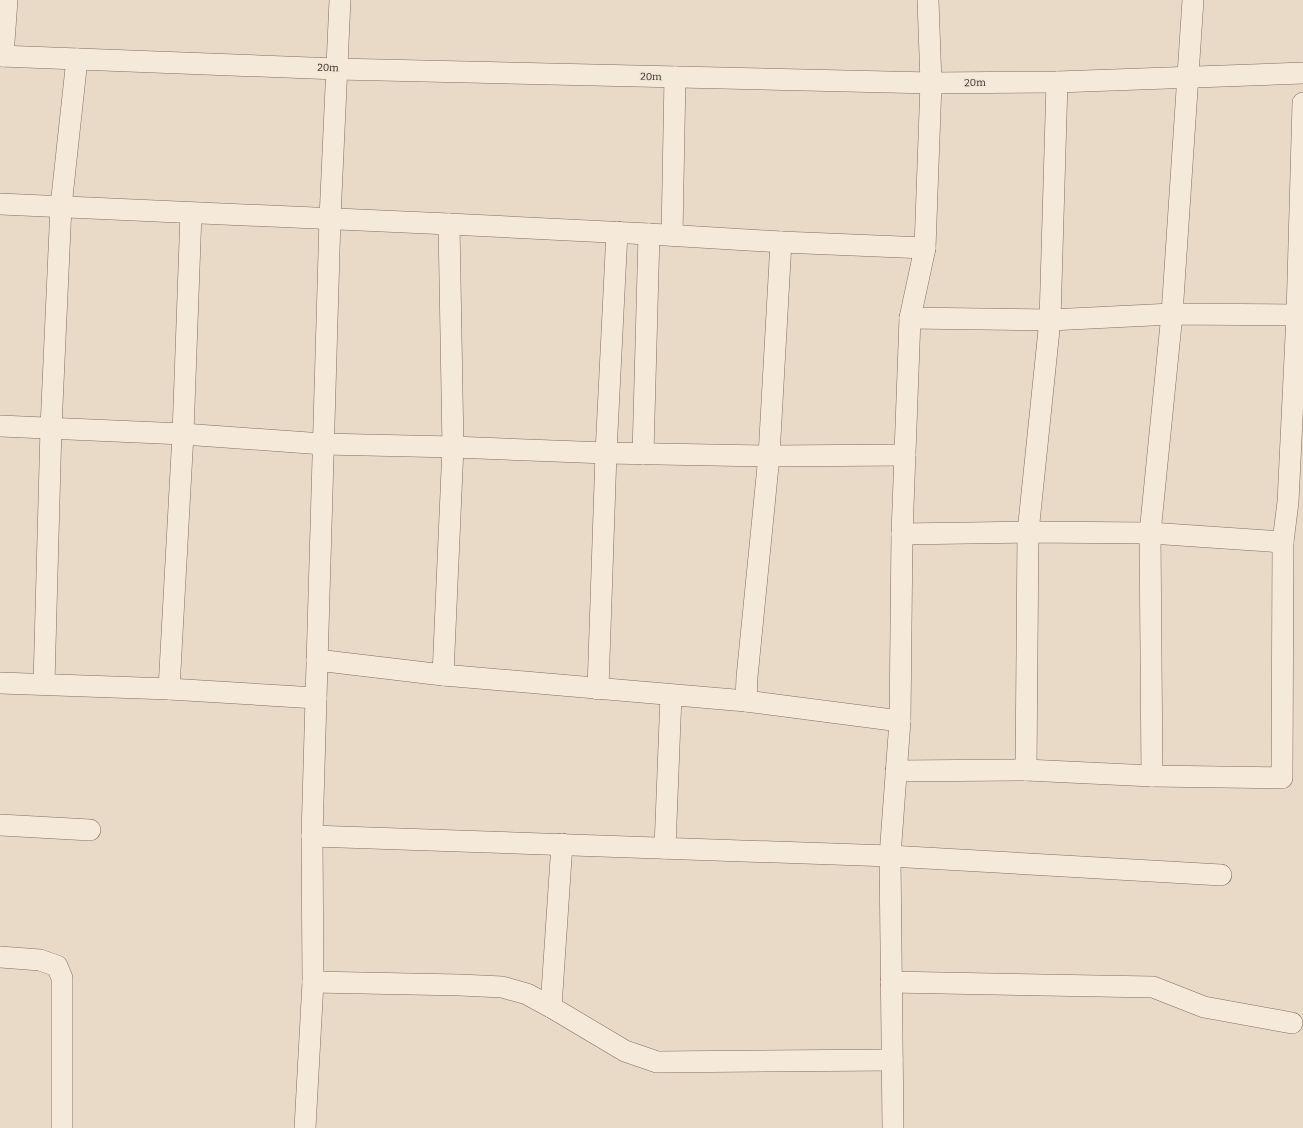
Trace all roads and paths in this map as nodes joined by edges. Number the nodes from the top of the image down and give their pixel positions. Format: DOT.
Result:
graph roads {
  1 [pos="7,0"];
  2 [pos="340,0"];
  3 [pos="928,0"];
  4 [pos="1193,0"];
  5 [pos="2,56"];
  6 [pos="78,59"];
  7 [pos="337,69"];
  8 [pos="1303,73"];
  9 [pos="675,77"];
  10 [pos="1188,77"];
  11 [pos="1057,82"];
  12 [pos="932,83"];
  13 [pos="1303,103"];
  14 [pos="0,204"];
  15 [pos="61,206"];
  16 [pos="191,213"];
  17 [pos="330,218"];
  18 [pos="450,224"];
  19 [pos="617,232"];
  20 [pos="649,234"];
  21 [pos="672,235"];
  22 [pos="781,242"];
  23 [pos="925,248"];
  24 [pos="1172,314"];
  25 [pos="1297,315"];
  26 [pos="910,318"];
  27 [pos="1050,320"];
  28 [pos="1298,398"];
  29 [pos="0,426"];
  30 [pos="52,428"];
  31 [pos="183,434"];
  32 [pos="323,444"];
  33 [pos="453,447"];
  34 [pos="606,453"];
  35 [pos="643,454"];
  36 [pos="905,455"];
  37 [pos="769,456"];
  38 [pos="1295,503"];
  39 [pos="1028,532"];
  40 [pos="1150,533"];
  41 [pos="902,534"];
  42 [pos="1283,542"];
  43 [pos="317,660"];
  44 [pos="443,675"];
  45 [pos="0,682"];
  46 [pos="44,684"];
  47 [pos="169,689"];
  48 [pos="598,689"];
  49 [pos="671,695"];
  50 [pos="316,698"];
  51 [pos="746,701"];
  52 [pos="900,721"];
  53 [pos="1026,770"];
  54 [pos="896,771"];
  55 [pos="1152,776"];
  56 [pos="0,825"];
  57 [pos="90,830"];
  58 [pos="312,836"];
  59 [pos="562,844"];
  60 [pos="665,848"];
  61 [pos="890,856"];
  62 [pos="1221,875"];
  63 [pos="0,957"];
  64 [pos="313,982"];
  65 [pos="891,982"];
  66 [pos="551,1007"];
  67 [pos="1292,1023"];
  68 [pos="892,1060"];
  69 [pos="62,1128"];
  70 [pos="306,1128"];
  71 [pos="893,1128"];
  1 -- 5 [label="street"];
  2 -- 7 [label="street"];
  3 -- 12 [label="street"];
  4 -- 10 [label="street"];
  5 -- 6 [label="street, 20m"];
  6 -- 7 [label="street, 20m"];
  6 -- 15 [label="street"];
  7 -- 9 [label="street, 20m"];
  7 -- 17 [label="street"];
  8 -- 10 [label="street, 20m"];
  9 -- 12 [label="street, 20m"];
  9 -- 21 [label="street"];
  10 -- 11 [label="street, 20m"];
  10 -- 24 [label="street"];
  11 -- 12 [label="street, 20m"];
  11 -- 27 [label="street"];
  12 -- 23 [label="street"];
  13 -- 25 [label="street"];
  14 -- 15 [label="street"];
  15 -- 16 [label="street"];
  15 -- 30 [label="street"];
  16 -- 17 [label="street"];
  16 -- 31 [label="street"];
  17 -- 18 [label="street"];
  17 -- 32 [label="street"];
  18 -- 19 [label="street"];
  18 -- 33 [label="street"];
  19 -- 20 [label="street"];
  19 -- 34 [label="street"];
  20 -- 21 [label="street"];
  20 -- 35 [label="street"];
  21 -- 22 [label="street"];
  22 -- 23 [label="street"];
  22 -- 37 [label="street"];
  23 -- 26 [label="street"];
  24 -- 25 [label="street"];
  24 -- 27 [label="street"];
  24 -- 40 [label="street"];
  25 -- 28 [label="street"];
  26 -- 27 [label="street"];
  26 -- 36 [label="street"];
  27 -- 39 [label="street"];
  28 -- 38 [label="street"];
  29 -- 30 [label="street"];
  30 -- 31 [label="street"];
  30 -- 46 [label="street"];
  31 -- 32 [label="street"];
  31 -- 47 [label="street"];
  32 -- 33 [label="street"];
  32 -- 43 [label="street"];
  33 -- 34 [label="street"];
  33 -- 44 [label="street"];
  34 -- 35 [label="street"];
  34 -- 48 [label="street"];
  35 -- 37 [label="street"];
  36 -- 37 [label="street"];
  36 -- 41 [label="street"];
  37 -- 51 [label="street"];
  38 -- 42 [label="street"];
  39 -- 40 [label="street"];
  39 -- 41 [label="street"];
  39 -- 53 [label="street"];
  40 -- 42 [label="street"];
  40 -- 55 [label="street"];
  41 -- 52 [label="street"];
  42 -- 55 [label="street"];
  43 -- 44 [label="street"];
  43 -- 50 [label="street"];
  44 -- 48 [label="street"];
  45 -- 46 [label="street"];
  46 -- 47 [label="street"];
  47 -- 50 [label="street"];
  48 -- 49 [label="street"];
  49 -- 51 [label="street"];
  49 -- 60 [label="street"];
  50 -- 58 [label="street"];
  51 -- 52 [label="street"];
  52 -- 54 [label="street"];
  53 -- 54 [label="street"];
  53 -- 55 [label="street"];
  54 -- 61 [label="street"];
  56 -- 57 [label="street"];
  58 -- 59 [label="street"];
  58 -- 64 [label="street"];
  59 -- 60 [label="street"];
  59 -- 66 [label="street"];
  60 -- 61 [label="street"];
  61 -- 62 [label="street"];
  61 -- 65 [label="street"];
  63 -- 69 [label="street"];
  64 -- 66 [label="street"];
  64 -- 70 [label="street"];
  65 -- 67 [label="street"];
  65 -- 68 [label="street"];
  66 -- 68 [label="street"];
  68 -- 71 [label="street"];
}
